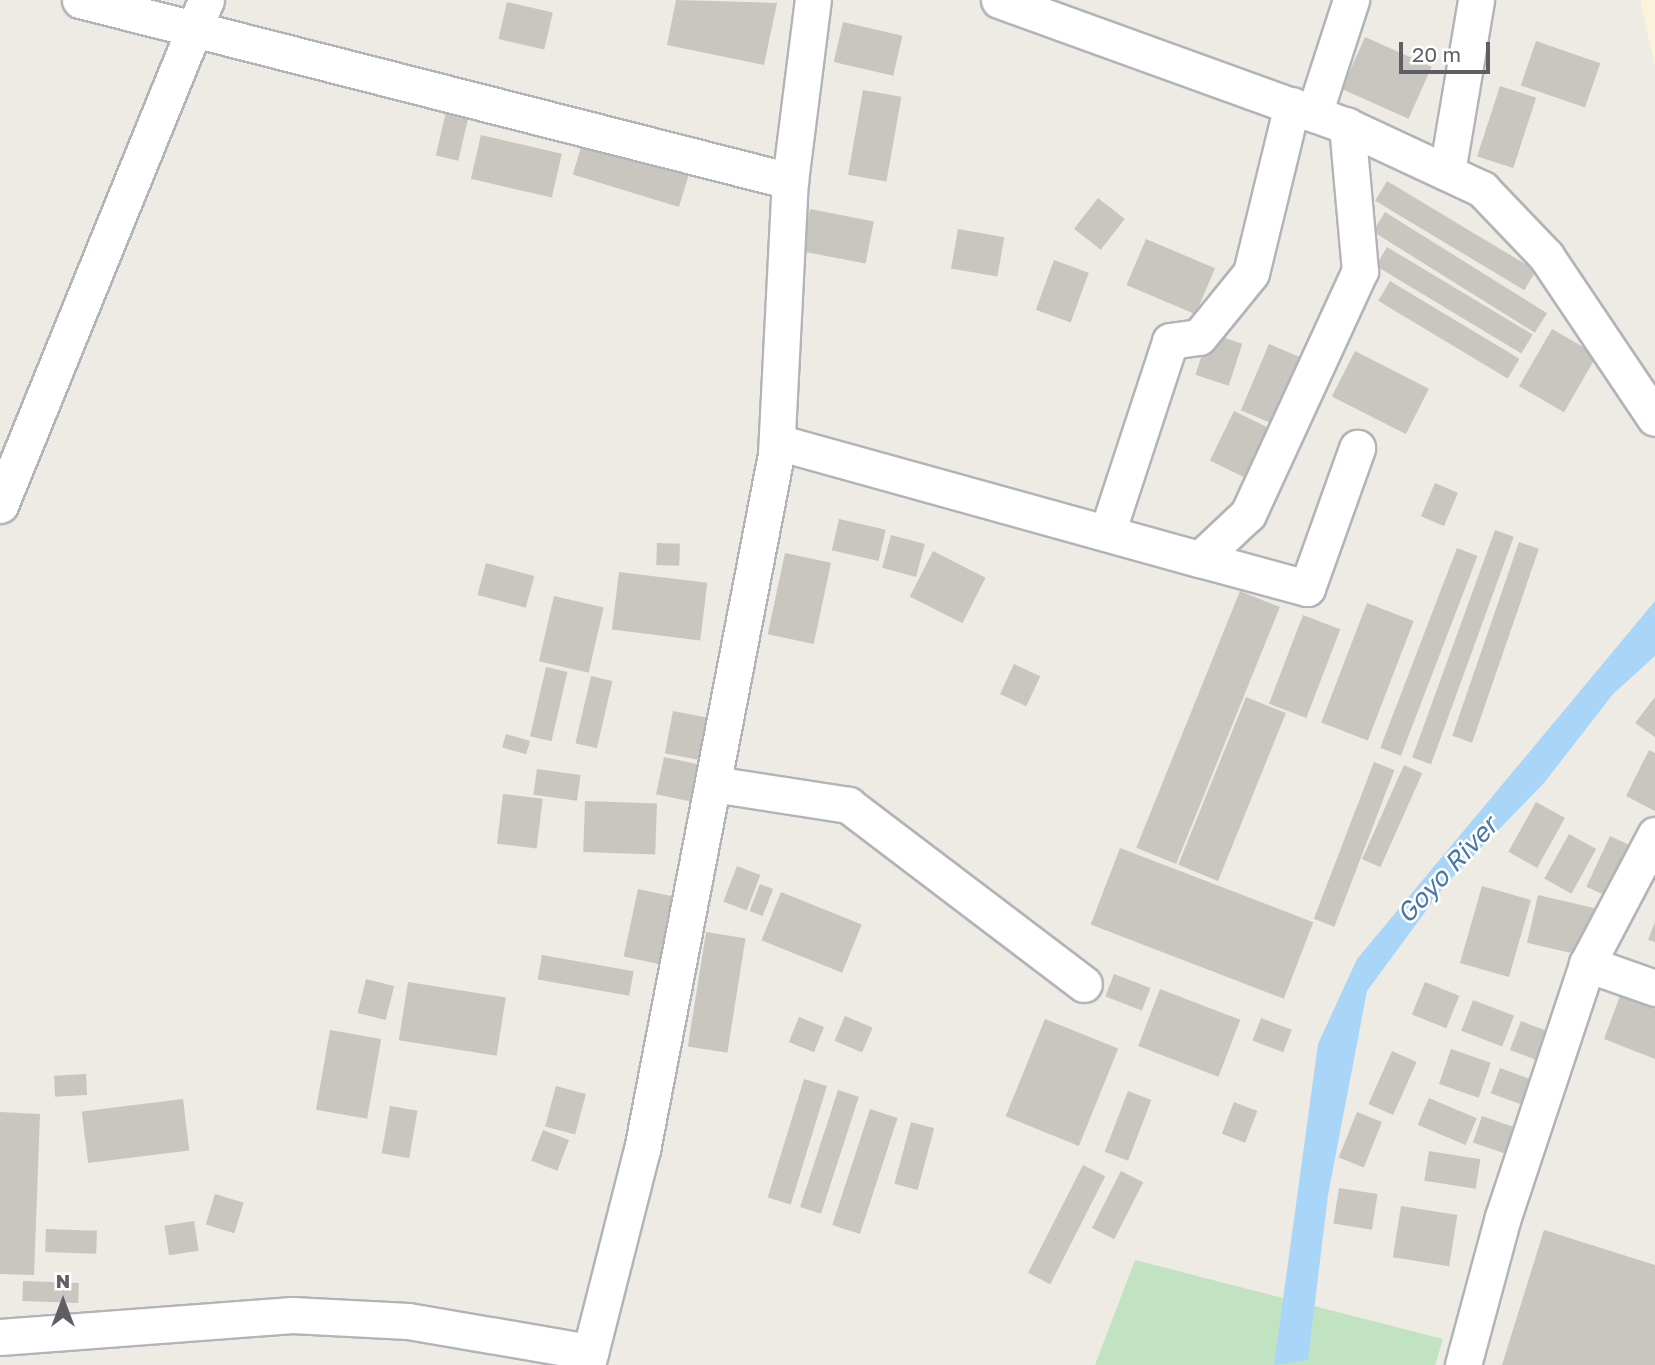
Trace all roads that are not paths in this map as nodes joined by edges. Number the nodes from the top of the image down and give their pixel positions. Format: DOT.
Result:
graph roads {
  1 [pos="80,0"];
  2 [pos="813,0"];
  3 [pos="999,0"];
  4 [pos="1351,0"];
  5 [pos="1476,0"];
  6 [pos="201,14"];
  7 [pos="1303,109"];
  8 [pos="1347,126"];
  9 [pos="1447,172"];
  10 [pos="790,181"];
  11 [pos="1655,418"];
  12 [pos="777,442"];
  13 [pos="1357,448"];
  14 [pos="0,505"];
  15 [pos="1107,533"];
  16 [pos="1200,559"];
  17 [pos="713,784"];
  18 [pos="1655,835"];
  19 [pos="1587,964"];
  20 [pos="1084,984"];
  21 [pos="1655,988"];
  22 [pos="0,1337"];
  23 [pos="588,1359"];
  24 [pos="1463,1365"];
  1 -- 6 [label="street"];
  2 -- 10 [label="street"];
  3 -- 7 [label="street"];
  4 -- 7 [label="street"];
  5 -- 9 [label="street"];
  6 -- 10 [label="street"];
  6 -- 14 [label="street"];
  7 -- 8 [label="street"];
  7 -- 15 [label="street"];
  8 -- 9 [label="street"];
  8 -- 16 [label="street"];
  9 -- 11 [label="street"];
  10 -- 12 [label="street"];
  12 -- 15 [label="street"];
  12 -- 17 [label="street"];
  13 -- 16 [label="street"];
  15 -- 16 [label="street"];
  17 -- 20 [label="street"];
  17 -- 23 [label="street"];
  18 -- 19 [label="street"];
  19 -- 21 [label="street"];
  19 -- 24 [label="street"];
  22 -- 23 [label="street"];
}
